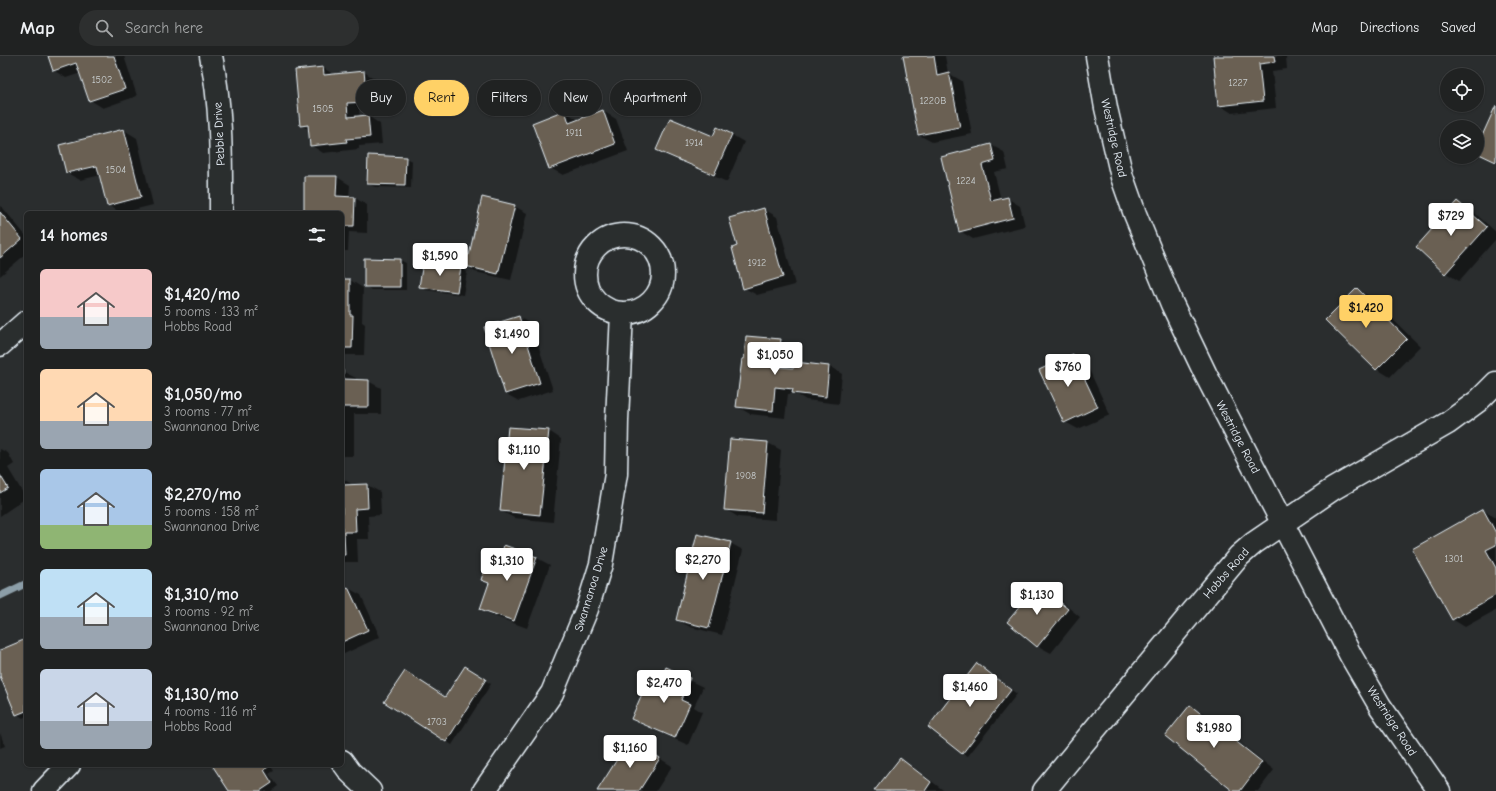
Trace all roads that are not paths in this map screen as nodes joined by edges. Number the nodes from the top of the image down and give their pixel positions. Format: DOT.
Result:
graph roads {
  1 [pos="211,56"];
  2 [pos="1097,56"];
  3 [pos="221,211"];
  4 [pos="622,313"];
  5 [pos="24,324"];
  6 [pos="0,345"];
  7 [pos="1496,383"];
  8 [pos="1283,523"];
  9 [pos="344,764"];
  10 [pos="68,767"];
  11 [pos="44,791"];
  12 [pos="370,791"];
  13 [pos="484,791"];
  14 [pos="1044,791"];
  15 [pos="1439,791"];
  1 -- 3 [label="street, Pebble Drive"];
  2 -- 8 [label="street, Westridge Road"];
  4 -- 13 [label="street, Swannanoa Drive"];
  5 -- 6 [label="street"];
  7 -- 8 [label="street, Hobbs Road"];
  8 -- 14 [label="street, Hobbs Road"];
  8 -- 15 [label="street, Westridge Road"];
  9 -- 12 [label="street"];
  10 -- 11 [label="street"];
}
